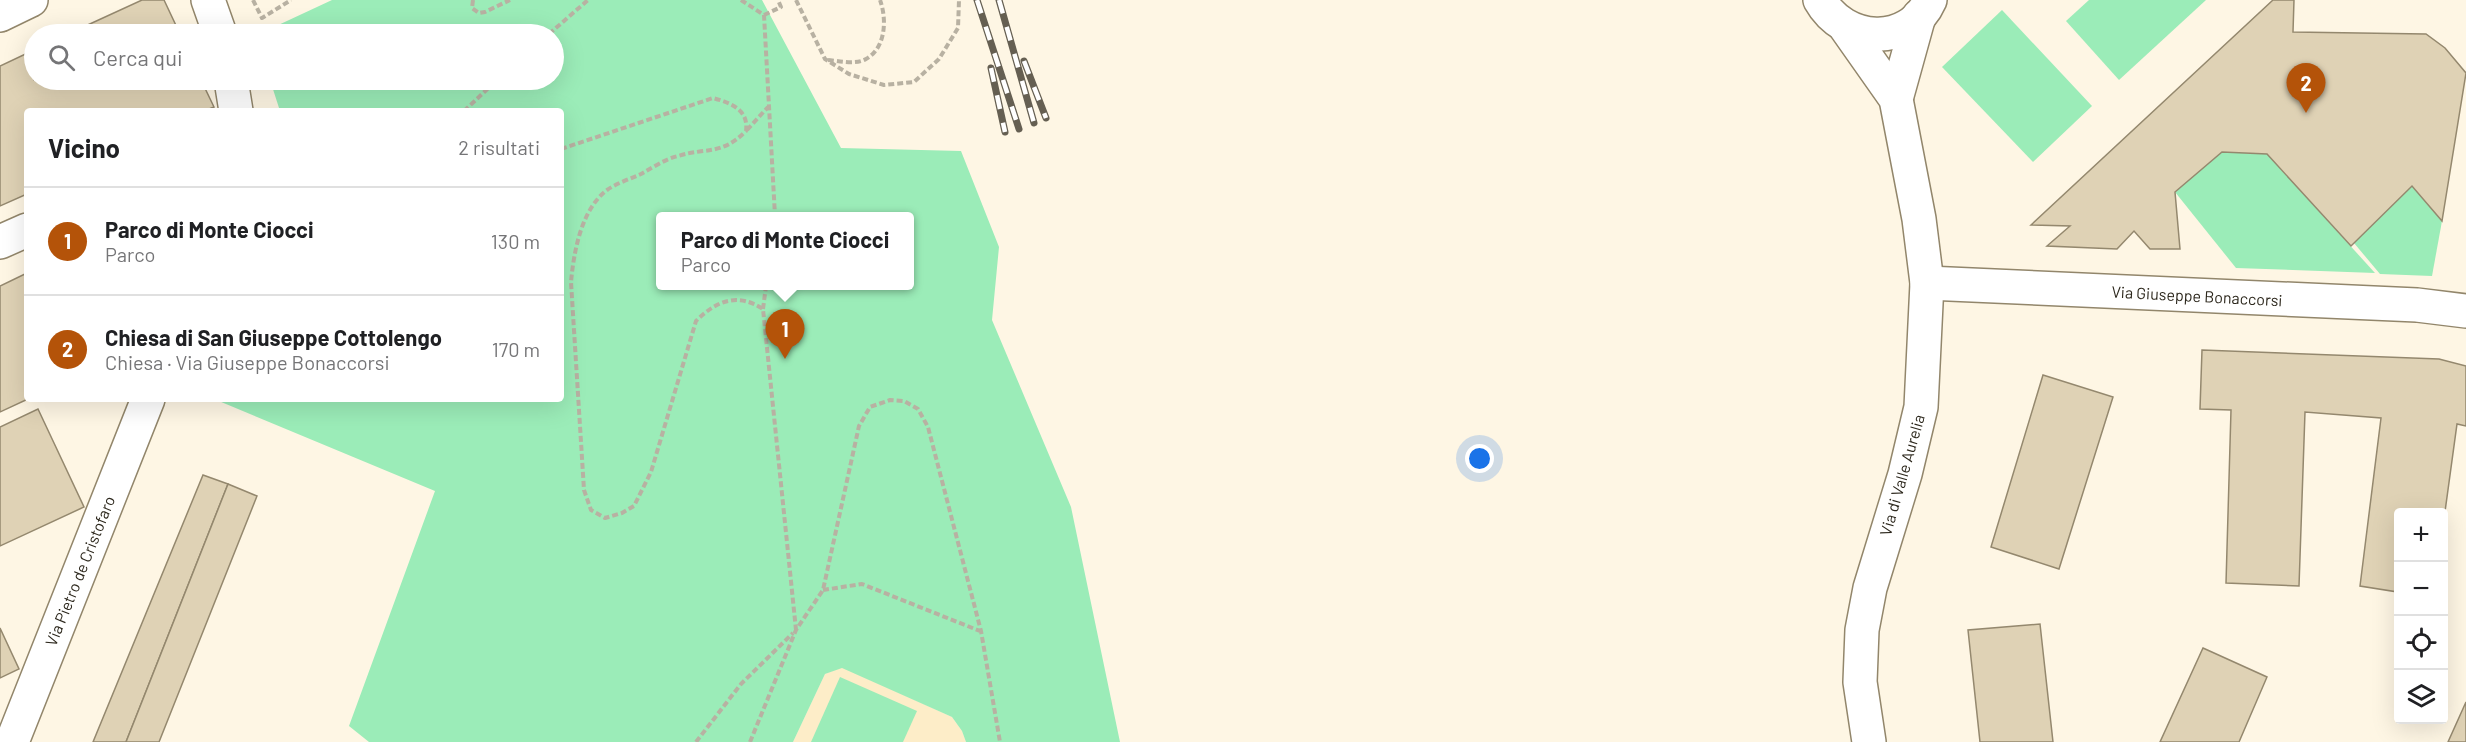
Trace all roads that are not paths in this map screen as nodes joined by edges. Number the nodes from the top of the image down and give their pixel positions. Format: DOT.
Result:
graph roads {
  1 [pos="32,0"];
  2 [pos="208,0"];
  3 [pos="1820,0"];
  4 [pos="1924,8"];
  5 [pos="0,15"];
  6 [pos="216,24"];
  7 [pos="1846,28"];
  8 [pos="233,90"];
  9 [pos="1896,99"];
  10 [pos="236,108"];
  11 [pos="24,231"];
  12 [pos="0,242"];
  13 [pos="1927,283"];
  14 [pos="2466,311"];
  15 [pos="147,402"];
  16 [pos="12,742"];
  17 [pos="1869,742"];
  1 -- 5 [label="street"];
  2 -- 6 [label="street"];
  3 -- 7 [label="street, Via di Valle Aurelia"];
  4 -- 7 [label="street, Via di Valle Aurelia"];
  4 -- 9 [label="street, Via di Valle Aurelia"];
  7 -- 9 [label="street, Via di Valle Aurelia"];
  8 -- 10 [label="street"];
  9 -- 13 [label="street, Via di Valle Aurelia"];
  11 -- 12 [label="street"];
  13 -- 14 [label="street, Via Giuseppe Bonaccorsi"];
  13 -- 17 [label="street, Via di Valle Aurelia"];
  15 -- 16 [label="street, Via Pietro de Cristofaro"];
}
